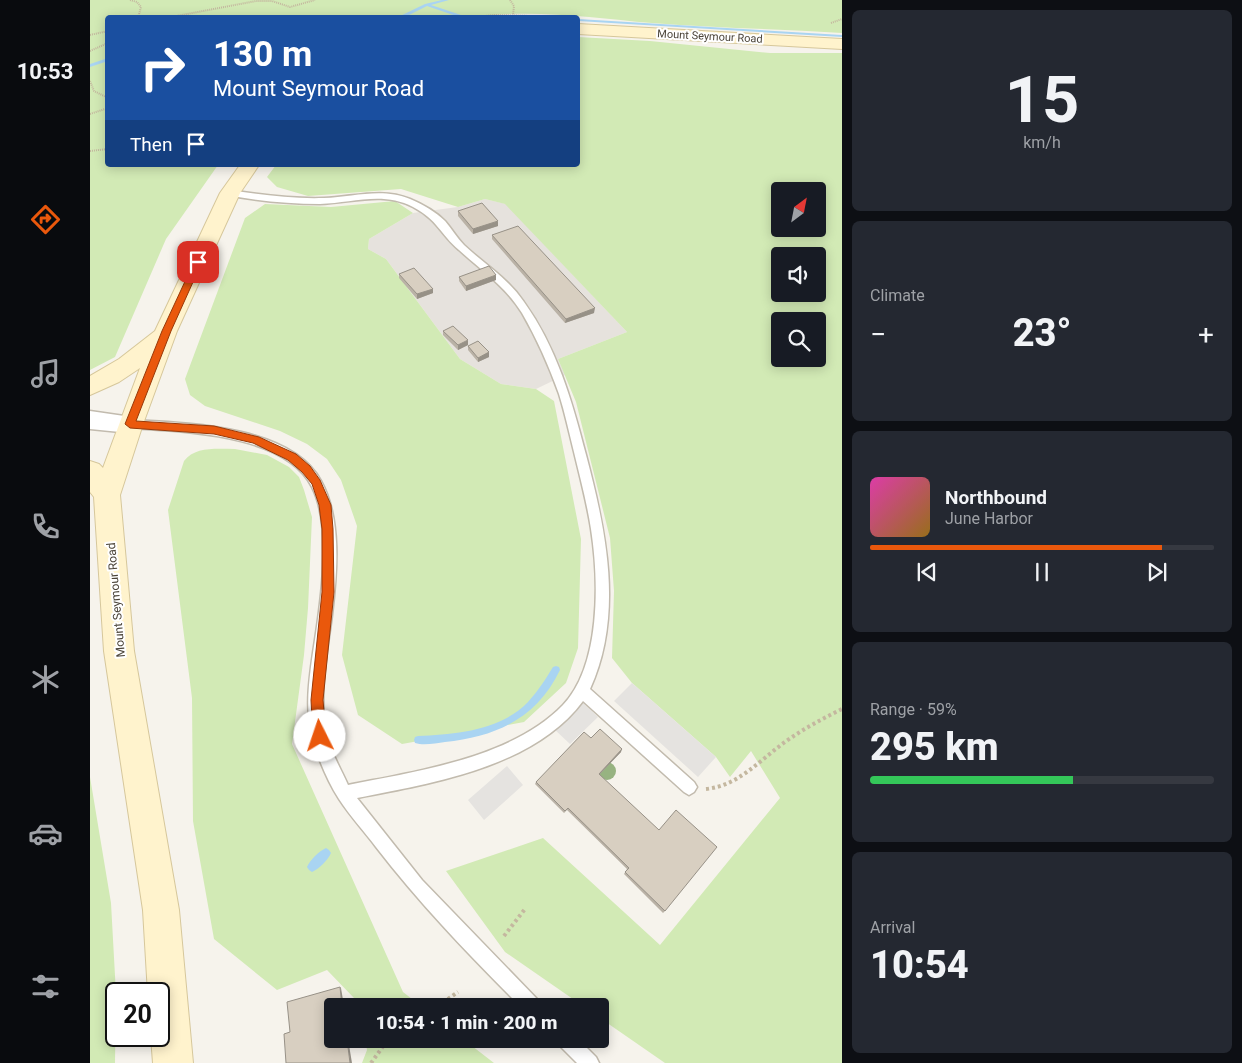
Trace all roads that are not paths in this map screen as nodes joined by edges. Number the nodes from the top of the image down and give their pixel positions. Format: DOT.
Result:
graph roads {
  1 [pos="580,29"];
  2 [pos="842,44"];
  3 [pos="249,167"];
  4 [pos="230,194"];
  5 [pos="166,331"];
  6 [pos="90,386"];
  7 [pos="90,420"];
  8 [pos="130,424"];
  9 [pos="99,483"];
  10 [pos="582,692"];
  11 [pos="689,787"];
  12 [pos="344,793"];
  13 [pos="524,998"];
  14 [pos="574,1048"];
  15 [pos="173,1063"];
  16 [pos="590,1063"];
  1 -- 2 [label="street, Mount Seymour Road"];
  3 -- 4 [label="street, Mount Seymour Road"];
  4 -- 5 [label="street, Mount Seymour Road"];
  4 -- 10 [label="lane"];
  5 -- 6 [label="street"];
  5 -- 8 [label="street, Mount Seymour Road"];
  7 -- 8 [label="street"];
  8 -- 9 [label="street, Mount Seymour Road"];
  8 -- 12 [label="lane"];
  9 -- 15 [label="street, Mount Seymour Road"];
  10 -- 11 [label="lane"];
  10 -- 12 [label="lane"];
  12 -- 13 [label="lane"];
  14 -- 16 [label="lane"];
}
